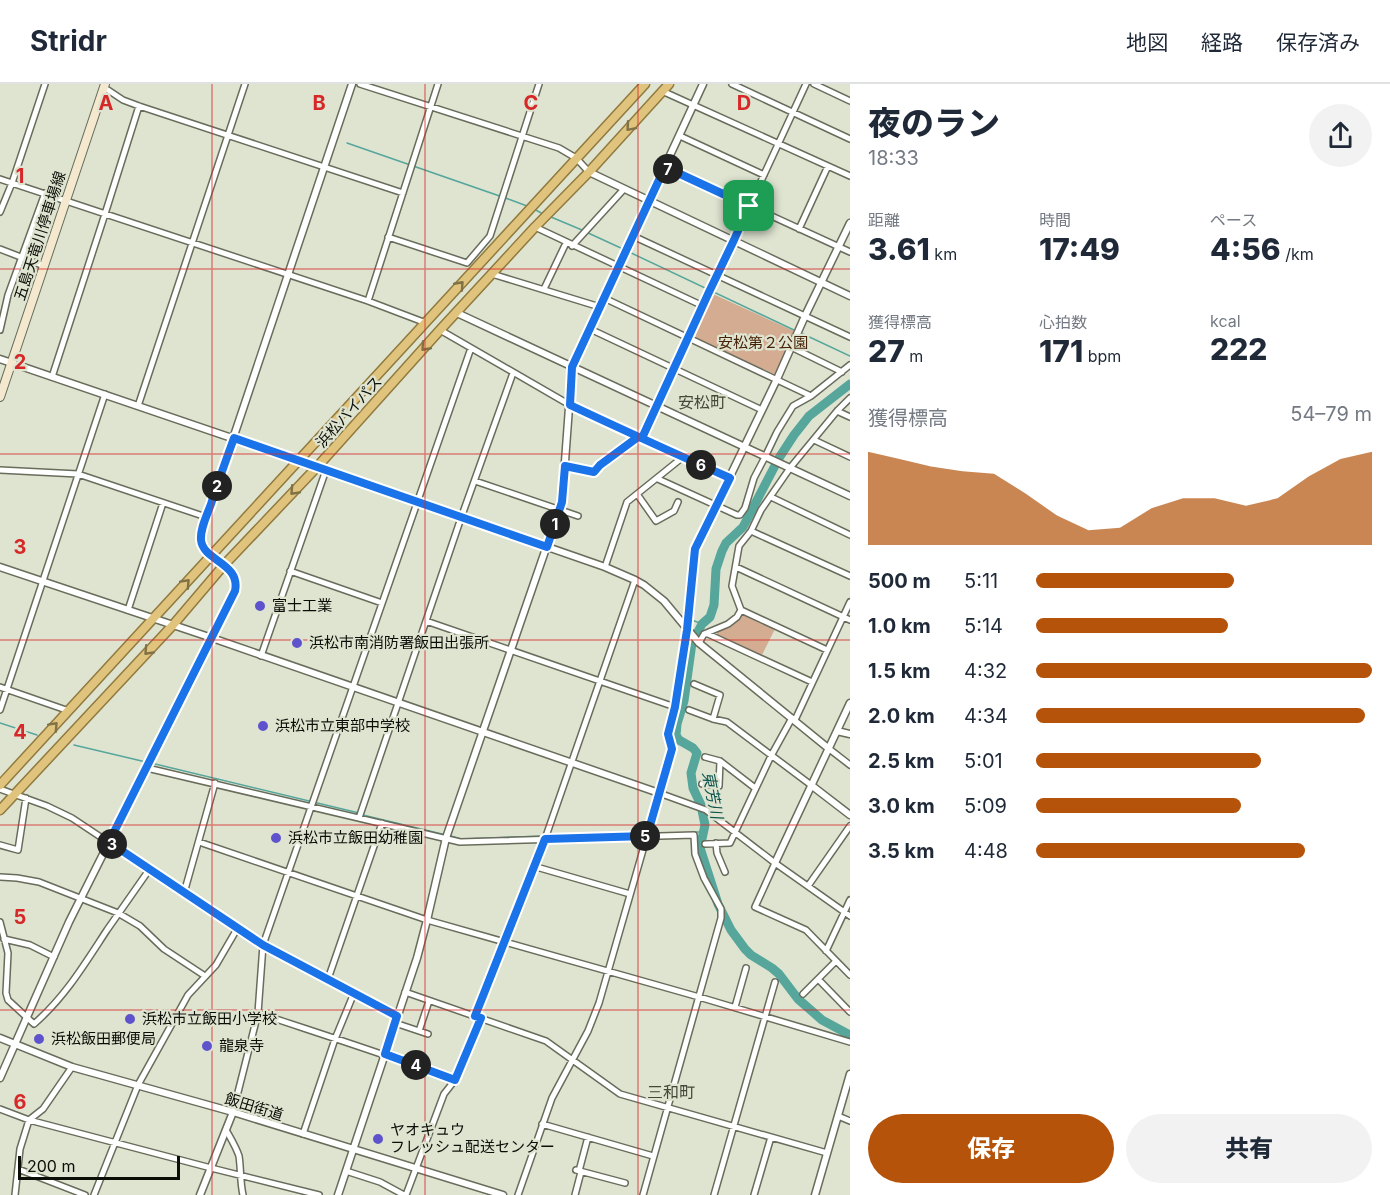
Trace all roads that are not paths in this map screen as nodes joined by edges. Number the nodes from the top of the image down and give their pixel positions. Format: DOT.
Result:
graph roads {
  1 [pos="45,84"];
  2 [pos="245,84"];
  3 [pos="352,84"];
  4 [pos="360,84"];
  5 [pos="438,84"];
  6 [pos="539,84"];
  7 [pos="645,84"];
  8 [pos="703,84"];
  9 [pos="732,84"];
  10 [pos="806,84"];
  11 [pos="814,84"];
  12 [pos="104,86"];
  13 [pos="665,87"];
  14 [pos="850,101"];
  15 [pos="694,104"];
  16 [pos="140,106"];
  17 [pos="430,106"];
  18 [pos="793,112"];
  19 [pos="228,135"];
  20 [pos="523,136"];
  21 [pos="680,136"];
  22 [pos="850,139"];
  23 [pos="779,144"];
  24 [pos="576,159"];
  25 [pos="828,166"];
  26 [pos="665,167"];
  27 [pos="324,168"];
  28 [pos="589,172"];
  29 [pos="764,175"];
  30 [pos="850,176"];
  31 [pos="0,179"];
  32 [pos="12,183"];
  33 [pos="624,189"];
  34 [pos="45,193"];
  35 [pos="403,193"];
  36 [pos="66,200"];
  37 [pos="649,202"];
  38 [pos="749,206"];
  39 [pos="0,212"];
  40 [pos="105,214"];
  41 [pos="850,223"];
  42 [pos="535,227"];
  43 [pos="799,229"];
  44 [pos="633,236"];
  45 [pos="388,237"];
  46 [pos="734,240"];
  47 [pos="192,243"];
  48 [pos="566,243"];
  49 [pos="572,246"];
  50 [pos="839,246"];
  51 [pos="0,249"];
  52 [pos="850,252"];
  53 [pos="21,257"];
  54 [pos="44,266"];
  55 [pos="619,267"];
  56 [pos="492,274"];
  57 [pos="288,275"];
  58 [pos="717,276"];
  59 [pos="822,282"];
  60 [pos="544,289"];
  61 [pos="0,292"];
  62 [pos="8,295"];
  63 [pos="850,296"];
  64 [pos="604,298"];
  65 [pos="368,301"];
  66 [pos="703,306"];
  67 [pos="600,307"];
  68 [pos="457,313"];
  69 [pos="805,316"];
  70 [pos="426,322"];
  71 [pos="590,329"];
  72 [pos="0,330"];
  73 [pos="440,330"];
  74 [pos="850,337"];
  75 [pos="688,338"];
  76 [pos="791,347"];
  77 [pos="471,348"];
  78 [pos="0,359"];
  79 [pos="12,363"];
  80 [pos="850,365"];
  81 [pos="572,367"];
  82 [pos="674,370"];
  83 [pos="842,372"];
  84 [pos="513,373"];
  85 [pos="52,377"];
  86 [pos="777,379"];
  87 [pos="2,382"];
  88 [pos="105,394"];
  89 [pos="811,396"];
  90 [pos="0,397"];
  91 [pos="850,399"];
  92 [pos="570,405"];
  93 [pos="138,406"];
  94 [pos="656,406"];
  95 [pos="762,410"];
  96 [pos="837,411"];
  97 [pos="850,417"];
  98 [pos="640,437"];
  99 [pos="234,438"];
  100 [pos="814,440"];
  101 [pos="744,447"];
  102 [pos="682,457"];
  103 [pos="850,457"];
  104 [pos="768,459"];
  105 [pos="299,460"];
  106 [pos="565,466"];
  107 [pos="789,468"];
  108 [pos="321,469"];
  109 [pos="0,470"];
  110 [pos="78,474"];
  111 [pos="658,478"];
  112 [pos="730,478"];
  113 [pos="475,481"];
  114 [pos="637,494"];
  115 [pos="850,496"];
  116 [pos="771,497"];
  117 [pos="417,502"];
  118 [pos="678,502"];
  119 [pos="163,503"];
  120 [pos="717,505"];
  121 [pos="560,510"];
  122 [pos="578,516"];
  123 [pos="206,517"];
  124 [pos="461,518"];
  125 [pos="751,531"];
  126 [pos="850,535"];
  127 [pos="547,547"];
  128 [pos="212,555"];
  129 [pos="224,565"];
  130 [pos="0,567"];
  131 [pos="605,567"];
  132 [pos="736,567"];
  133 [pos="290,571"];
  134 [pos="850,576"];
  135 [pos="635,580"];
  136 [pos="43,582"];
  137 [pos="850,602"];
  138 [pos="382,603"];
  139 [pos="128,610"];
  140 [pos="741,610"];
  141 [pos="843,616"];
  142 [pos="153,619"];
  143 [pos="850,620"];
  144 [pos="426,621"];
  145 [pos="173,625"];
  146 [pos="689,632"];
  147 [pos="704,634"];
  148 [pos="212,638"];
  149 [pos="698,642"];
  150 [pos="827,650"];
  151 [pos="511,651"];
  152 [pos="261,656"];
  153 [pos="600,681"];
  154 [pos="812,682"];
  155 [pos="694,684"];
  156 [pos="0,687"];
  157 [pos="353,687"];
  158 [pos="7,689"];
  159 [pos="398,702"];
  160 [pos="850,703"];
  161 [pos="675,707"];
  162 [pos="0,710"];
  163 [pos="689,710"];
  164 [pos="69,711"];
  165 [pos="713,719"];
  166 [pos="794,719"];
  167 [pos="837,731"];
  168 [pos="483,732"];
  169 [pos="850,734"];
  170 [pos="828,748"];
  171 [pos="771,756"];
  172 [pos="705,757"];
  173 [pos="720,761"];
  174 [pos="571,763"];
  175 [pos="850,765"];
  176 [pos="147,768"];
  177 [pos="215,783"];
  178 [pos="0,784"];
  179 [pos="702,784"];
  180 [pos="811,785"];
  181 [pos="755,788"];
  182 [pos="0,789"];
  183 [pos="659,793"];
  184 [pos="14,795"];
  185 [pos="26,798"];
  186 [pos="312,806"];
  187 [pos="0,810"];
  188 [pos="850,815"];
  189 [pos="359,818"];
  190 [pos="382,823"];
  191 [pos="850,826"];
  192 [pos="735,832"];
  193 [pos="647,836"];
  194 [pos="446,838"];
  195 [pos="545,839"];
  196 [pos="109,842"];
  197 [pos="199,842"];
  198 [pos="705,843"];
  199 [pos="716,843"];
  200 [pos="0,845"];
  201 [pos="775,863"];
  202 [pos="533,866"];
  203 [pos="149,870"];
  204 [pos="725,872"];
  205 [pos="288,873"];
  206 [pos="0,877"];
  207 [pos="808,886"];
  208 [pos="184,893"];
  209 [pos="630,894"];
  210 [pos="357,896"];
  211 [pos="81,898"];
  212 [pos="850,900"];
  213 [pos="844,912"];
  214 [pos="118,913"];
  215 [pos="850,916"];
  216 [pos="427,920"];
  217 [pos="0,922"];
  218 [pos="237,928"];
  219 [pos="3,937"];
  220 [pos="504,941"];
  221 [pos="263,945"];
  222 [pos="826,951"];
  223 [pos="54,957"];
  224 [pos="836,961"];
  225 [pos="746,968"];
  226 [pos="609,971"];
  227 [pos="850,975"];
  228 [pos="205,976"];
  229 [pos="327,979"];
  230 [pos="818,979"];
  231 [pos="775,982"];
  232 [pos="405,992"];
  233 [pos="354,993"];
  234 [pos="803,994"];
  235 [pos="699,997"];
  236 [pos="0,1000"];
  237 [pos="8,1000"];
  238 [pos="429,1001"];
  239 [pos="735,1007"];
  240 [pos="850,1012"];
  241 [pos="258,1013"];
  242 [pos="765,1016"];
  243 [pos="478,1017"];
  244 [pos="27,1018"];
  245 [pos="396,1020"];
  246 [pos="419,1031"];
  247 [pos="428,1034"];
  248 [pos="0,1038"];
  249 [pos="335,1039"];
  250 [pos="850,1042"];
  251 [pos="15,1044"];
  252 [pos="385,1054"];
  253 [pos="572,1059"];
  254 [pos="72,1066"];
  255 [pos="1,1073"];
  256 [pos="850,1074"];
  257 [pos="455,1080"];
  258 [pos="138,1085"];
  259 [pos="667,1107"];
  260 [pos="0,1109"];
  261 [pos="233,1112"];
  262 [pos="838,1116"];
  263 [pos="29,1120"];
  264 [pos="850,1121"];
  265 [pos="542,1124"];
  266 [pos="734,1126"];
  267 [pos="226,1130"];
  268 [pos="303,1134"];
  269 [pos="588,1137"];
  270 [pos="771,1137"];
  271 [pos="115,1143"];
  272 [pos="353,1150"];
  273 [pos="827,1153"];
  274 [pos="653,1156"];
  275 [pos="211,1168"];
  276 [pos="18,1169"];
  277 [pos="417,1169"];
  278 [pos="346,1171"];
  279 [pos="578,1171"];
  280 [pos="240,1175"];
  281 [pos="625,1183"];
  282 [pos="484,1192"];
  283 [pos="15,1195"];
  284 [pos="85,1195"];
  285 [pos="94,1195"];
  286 [pos="200,1195"];
  287 [pos="243,1195"];
  288 [pos="319,1195"];
  289 [pos="338,1195"];
  290 [pos="405,1195"];
  291 [pos="503,1195"];
  292 [pos="518,1195"];
  293 [pos="575,1195"];
  294 [pos="643,1195"];
  295 [pos="714,1195"];
  296 [pos="754,1195"];
  297 [pos="815,1195"];
  1 -- 32 [label="street"];
  2 -- 19 [label="street"];
  3 -- 27 [label="street"];
  4 -- 17 [label="street"];
  5 -- 17 [label="street"];
  6 -- 20 [label="street"];
  7 -- 24 [label="highway, 浜松バイパス"];
  8 -- 15 [label="street"];
  9 -- 18 [label="street"];
  10 -- 18 [label="street"];
  11 -- 14 [label="street"];
  12 -- 16 [label="street"];
  12 -- 36 [label="main road, 五島天竜川停車場線"];
  13 -- 15 [label="street"];
  13 -- 28 [label="highway, 浜松バイパス, one-way"];
  15 -- 21 [label="street"];
  15 -- 23 [label="street"];
  16 -- 19 [label="street"];
  16 -- 40 [label="street"];
  17 -- 20 [label="street"];
  17 -- 35 [label="street"];
  18 -- 22 [label="street"];
  18 -- 23 [label="street"];
  19 -- 27 [label="street"];
  19 -- 47 [label="street"];
  20 -- 24 [label="street"];
  20 -- 45 [label="street"];
  21 -- 26 [label="street"];
  21 -- 29 [label="street"];
  23 -- 25 [label="street"];
  23 -- 29 [label="street"];
  24 -- 28 [label="street"];
  70 -- 24 [label="highway, 浜松バイパス, one-way"];
  25 -- 30 [label="street"];
  25 -- 43 [label="street"];
  26 -- 37 [label="street"];
  26 -- 38 [label="street"];
  27 -- 35 [label="street"];
  27 -- 57 [label="street"];
  28 -- 33 [label="street"];
  28 -- 42 [label="highway, 浜松バイパス"];
  29 -- 38 [label="street"];
  31 -- 32 [label="street"];
  32 -- 34 [label="street"];
  32 -- 39 [label="street"];
  33 -- 37 [label="street"];
  33 -- 49 [label="street"];
  34 -- 36 [label="street"];
  34 -- 53 [label="street"];
  35 -- 45 [label="street"];
  36 -- 40 [label="street"];
  36 -- 54 [label="main road, 五島天竜川停車場線"];
  37 -- 44 [label="street"];
  37 -- 46 [label="street"];
  38 -- 43 [label="street"];
  38 -- 46 [label="street"];
  40 -- 47 [label="street"];
  40 -- 85 [label="street"];
  41 -- 50 [label="street"];
  42 -- 48 [label="street"];
  42 -- 56 [label="highway, 浜松バイパス"];
  43 -- 50 [label="street"];
  44 -- 55 [label="street"];
  44 -- 58 [label="street"];
  45 -- 65 [label="street"];
  46 -- 58 [label="street"];
  46 -- 59 [label="street"];
  47 -- 57 [label="street"];
  47 -- 93 [label="street"];
  48 -- 49 [label="street"];
  48 -- 60 [label="street"];
  49 -- 55 [label="street"];
  50 -- 52 [label="street"];
  50 -- 59 [label="street"];
  51 -- 53 [label="street"];
  53 -- 54 [label="street"];
  53 -- 62 [label="street"];
  54 -- 79 [label="main road, 五島天竜川停車場線"];
  55 -- 64 [label="street"];
  55 -- 66 [label="street"];
  56 -- 60 [label="street"];
  56 -- 68 [label="highway, 浜松バイパス"];
  57 -- 65 [label="street"];
  57 -- 99 [label="street"];
  58 -- 66 [label="street"];
  58 -- 69 [label="street"];
  59 -- 63 [label="street"];
  59 -- 69 [label="street"];
  60 -- 67 [label="street"];
  61 -- 62 [label="street"];
  62 -- 72 [label="street"];
  64 -- 67 [label="street"];
  64 -- 75 [label="street"];
  65 -- 70 [label="street"];
  66 -- 75 [label="street"];
  67 -- 71 [label="street"];
  68 -- 73 [label="highway, 浜松バイパス"];
  68 -- 81 [label="street"];
  69 -- 74 [label="street"];
  69 -- 76 [label="street"];
  70 -- 105 [label="highway, 浜松バイパス"];
  71 -- 81 [label="street"];
  71 -- 82 [label="street"];
  73 -- 77 [label="street"];
  73 -- 108 [label="highway, 浜松バイパス, one-way"];
  75 -- 82 [label="street"];
  75 -- 86 [label="street"];
  76 -- 83 [label="street"];
  76 -- 86 [label="street"];
  77 -- 84 [label="street"];
  77 -- 117 [label="street"];
  78 -- 79 [label="street"];
  79 -- 85 [label="street"];
  79 -- 87 [label="main road, 五島天竜川停車場線"];
  80 -- 83 [label="street"];
  81 -- 92 [label="street"];
  81 -- 94 [label="street"];
  82 -- 94 [label="street"];
  82 -- 95 [label="street"];
  83 -- 89 [label="street"];
  84 -- 92 [label="street"];
  84 -- 113 [label="street"];
  85 -- 88 [label="street"];
  86 -- 89 [label="street"];
  86 -- 95 [label="street"];
  87 -- 90 [label="main road, 五島天竜川停車場線"];
  88 -- 93 [label="street"];
  88 -- 110 [label="street"];
  89 -- 104 [label="street"];
  91 -- 96 [label="street"];
  92 -- 98 [label="street"];
  92 -- 106 [label="street"];
  93 -- 99 [label="street"];
  94 -- 98 [label="street"];
  94 -- 101 [label="street"];
  95 -- 101 [label="street"];
  96 -- 97 [label="street"];
  96 -- 100 [label="street"];
  98 -- 102 [label="street"];
  98 -- 106 [label="street"];
  99 -- 105 [label="street"];
  99 -- 123 [label="street"];
  100 -- 103 [label="street"];
  100 -- 107 [label="street"];
  101 -- 104 [label="street"];
  101 -- 112 [label="street"];
  102 -- 111 [label="street"];
  102 -- 112 [label="street"];
  104 -- 107 [label="street"];
  104 -- 120 [label="street"];
  105 -- 108 [label="street"];
  105 -- 128 [label="highway, 浜松バイパス"];
  106 -- 121 [label="street"];
  107 -- 115 [label="street"];
  107 -- 116 [label="street"];
  108 -- 117 [label="street"];
  108 -- 129 [label="highway, 浜松バイパス, one-way"];
  108 -- 133 [label="street"];
  109 -- 110 [label="street"];
  110 -- 119 [label="street"];
  110 -- 136 [label="street"];
  111 -- 114 [label="street"];
  111 -- 120 [label="street"];
  112 -- 120 [label="street"];
  113 -- 121 [label="street"];
  113 -- 124 [label="street"];
  114 -- 118 [label="street"];
  114 -- 131 [label="street"];
  116 -- 125 [label="street"];
  116 -- 126 [label="street"];
  117 -- 124 [label="street"];
  117 -- 138 [label="street"];
  119 -- 123 [label="street"];
  119 -- 139 [label="street"];
  120 -- 146 [label="street"];
  121 -- 122 [label="street"];
  121 -- 127 [label="street"];
  123 -- 128 [label="street"];
  124 -- 127 [label="street"];
  124 -- 144 [label="street"];
  125 -- 132 [label="street"];
  125 -- 134 [label="street"];
  127 -- 131 [label="street"];
  127 -- 151 [label="street"];
  128 -- 129 [label="street"];
  142 -- 128 [label="highway, 浜松バイパス, one-way"];
  129 -- 145 [label="highway, 浜松バイパス"];
  129 -- 148 [label="street"];
  130 -- 136 [label="street"];
  131 -- 135 [label="street"];
  132 -- 140 [label="street"];
  132 -- 141 [label="street"];
  133 -- 138 [label="street"];
  133 -- 152 [label="street"];
  135 -- 146 [label="street"];
  135 -- 153 [label="street"];
  136 -- 139 [label="street"];
  136 -- 158 [label="street"];
  137 -- 141 [label="street"];
  138 -- 157 [label="street"];
  139 -- 142 [label="street"];
  140 -- 147 [label="street"];
  140 -- 150 [label="street"];
  141 -- 143 [label="street"];
  141 -- 150 [label="street"];
  142 -- 145 [label="street"];
  142 -- 164 [label="highway, 浜松バイパス"];
  144 -- 151 [label="street"];
  144 -- 159 [label="street"];
  145 -- 148 [label="street"];
  145 -- 184 [label="highway, 浜松バイパス, one-way"];
  146 -- 149 [label="street"];
  146 -- 161 [label="street"];
  147 -- 149 [label="street"];
  147 -- 154 [label="street"];
  148 -- 152 [label="street"];
  148 -- 176 [label="street"];
  149 -- 166 [label="street"];
  150 -- 154 [label="street"];
  151 -- 153 [label="street"];
  151 -- 168 [label="street"];
  152 -- 157 [label="street"];
  153 -- 161 [label="street"];
  153 -- 174 [label="street"];
  154 -- 166 [label="street"];
  155 -- 165 [label="street"];
  156 -- 158 [label="street"];
  157 -- 159 [label="street"];
  157 -- 186 [label="street"];
  158 -- 162 [label="street"];
  158 -- 164 [label="street"];
  159 -- 168 [label="street"];
  159 -- 189 [label="street"];
  160 -- 167 [label="street"];
  161 -- 183 [label="street"];
  163 -- 165 [label="street"];
  178 -- 164 [label="highway, 浜松バイパス, one-way"];
  165 -- 171 [label="street"];
  166 -- 170 [label="street"];
  166 -- 171 [label="street"];
  167 -- 169 [label="street"];
  167 -- 170 [label="street"];
  168 -- 174 [label="street"];
  168 -- 194 [label="street"];
  170 -- 175 [label="street"];
  170 -- 180 [label="street"];
  171 -- 180 [label="street"];
  171 -- 181 [label="street"];
  172 -- 173 [label="street"];
  173 -- 179 [label="street"];
  173 -- 181 [label="street"];
  174 -- 183 [label="street"];
  174 -- 195 [label="street"];
  176 -- 177 [label="street"];
  176 -- 196 [label="street"];
  177 -- 186 [label="street"];
  177 -- 197 [label="street"];
  180 -- 188 [label="street"];
  180 -- 201 [label="street"];
  181 -- 192 [label="street"];
  182 -- 184 [label="street"];
  183 -- 192 [label="street"];
  183 -- 193 [label="street"];
  184 -- 185 [label="street"];
  184 -- 187 [label="highway, 浜松バイパス"];
  185 -- 196 [label="street"];
  185 -- 200 [label="street"];
  186 -- 189 [label="street"];
  186 -- 205 [label="street"];
  189 -- 190 [label="street"];
  190 -- 194 [label="street"];
  190 -- 210 [label="street"];
  191 -- 207 [label="street"];
  192 -- 199 [label="street"];
  192 -- 201 [label="street"];
  193 -- 195 [label="street"];
  193 -- 209 [label="street"];
  193 -- 235 [label="street"];
  194 -- 195 [label="street"];
  194 -- 216 [label="street"];
  195 -- 202 [label="street"];
  196 -- 203 [label="street"];
  196 -- 211 [label="street"];
  197 -- 205 [label="street"];
  197 -- 208 [label="street"];
  198 -- 199 [label="street"];
  199 -- 204 [label="street"];
  201 -- 207 [label="street"];
  201 -- 222 [label="street"];
  202 -- 209 [label="street"];
  202 -- 220 [label="street"];
  203 -- 208 [label="street"];
  203 -- 214 [label="street"];
  205 -- 210 [label="street"];
  205 -- 221 [label="street"];
  206 -- 211 [label="street"];
  207 -- 213 [label="street"];
  208 -- 218 [label="street"];
  209 -- 226 [label="street"];
  210 -- 216 [label="street"];
  210 -- 229 [label="street"];
  211 -- 214 [label="street"];
  211 -- 223 [label="street"];
  212 -- 213 [label="street"];
  213 -- 215 [label="street"];
  213 -- 222 [label="street"];
  214 -- 228 [label="street"];
  214 -- 244 [label="street"];
  216 -- 220 [label="street"];
  216 -- 232 [label="street"];
  217 -- 219 [label="street"];
  218 -- 221 [label="street"];
  218 -- 228 [label="street"];
  219 -- 223 [label="street"];
  219 -- 237 [label="street"];
  220 -- 226 [label="street"];
  220 -- 243 [label="street"];
  221 -- 229 [label="street"];
  221 -- 241 [label="street"];
  222 -- 224 [label="street"];
  223 -- 244 [label="street"];
  224 -- 227 [label="street"];
  224 -- 230 [label="street"];
  225 -- 239 [label="street"];
  226 -- 235 [label="street"];
  226 -- 253 [label="street"];
  228 -- 258 [label="street"];
  229 -- 233 [label="street"];
  230 -- 234 [label="street"];
  230 -- 240 [label="street"];
  231 -- 242 [label="street"];
  232 -- 238 [label="street"];
  232 -- 245 [label="street"];
  233 -- 245 [label="street"];
  233 -- 249 [label="street"];
  235 -- 239 [label="street"];
  235 -- 259 [label="street"];
  236 -- 237 [label="street"];
  237 -- 244 [label="street"];
  238 -- 243 [label="street"];
  238 -- 246 [label="street"];
  239 -- 242 [label="street"];
  241 -- 249 [label="street"];
  241 -- 261 [label="street"];
  242 -- 250 [label="street"];
  242 -- 266 [label="street"];
  243 -- 253 [label="street"];
  243 -- 257 [label="street"];
  244 -- 251 [label="street"];
  245 -- 246 [label="street"];
  245 -- 252 [label="street"];
  246 -- 247 [label="street"];
  248 -- 251 [label="street, 飯田街道"];
  249 -- 252 [label="street"];
  249 -- 268 [label="street"];
  251 -- 254 [label="street, 飯田街道"];
  251 -- 255 [label="street"];
  252 -- 257 [label="street"];
  252 -- 272 [label="street"];
  253 -- 259 [label="street"];
  253 -- 265 [label="street"];
  254 -- 258 [label="street, 飯田街道"];
  254 -- 263 [label="street"];
  256 -- 262 [label="street"];
  257 -- 277 [label="street"];
  258 -- 261 [label="street, 飯田街道"];
  258 -- 271 [label="street"];
  259 -- 266 [label="street"];
  259 -- 274 [label="street"];
  260 -- 263 [label="street"];
  261 -- 267 [label="street"];
  261 -- 268 [label="street, 飯田街道"];
  262 -- 264 [label="street"];
  262 -- 273 [label="street"];
  263 -- 271 [label="street"];
  263 -- 276 [label="street"];
  265 -- 269 [label="street"];
  265 -- 292 [label="street"];
  266 -- 270 [label="street"];
  266 -- 295 [label="street"];
  267 -- 275 [label="street"];
  267 -- 280 [label="street"];
  268 -- 272 [label="street, 飯田街道"];
  269 -- 274 [label="street"];
  269 -- 279 [label="street"];
  270 -- 273 [label="street"];
  270 -- 296 [label="street"];
  271 -- 275 [label="street"];
  271 -- 285 [label="street"];
  272 -- 277 [label="street, 飯田街道"];
  272 -- 278 [label="street"];
  273 -- 297 [label="street"];
  274 -- 294 [label="street"];
  275 -- 280 [label="street"];
  275 -- 286 [label="street"];
  276 -- 283 [label="street"];
  276 -- 284 [label="street"];
  277 -- 282 [label="street, 飯田街道"];
  277 -- 290 [label="street"];
  278 -- 289 [label="street"];
  278 -- 290 [label="street"];
  279 -- 281 [label="street"];
  279 -- 293 [label="street"];
  280 -- 287 [label="street"];
  280 -- 288 [label="street"];
  282 -- 291 [label="street, 飯田街道"];
}
